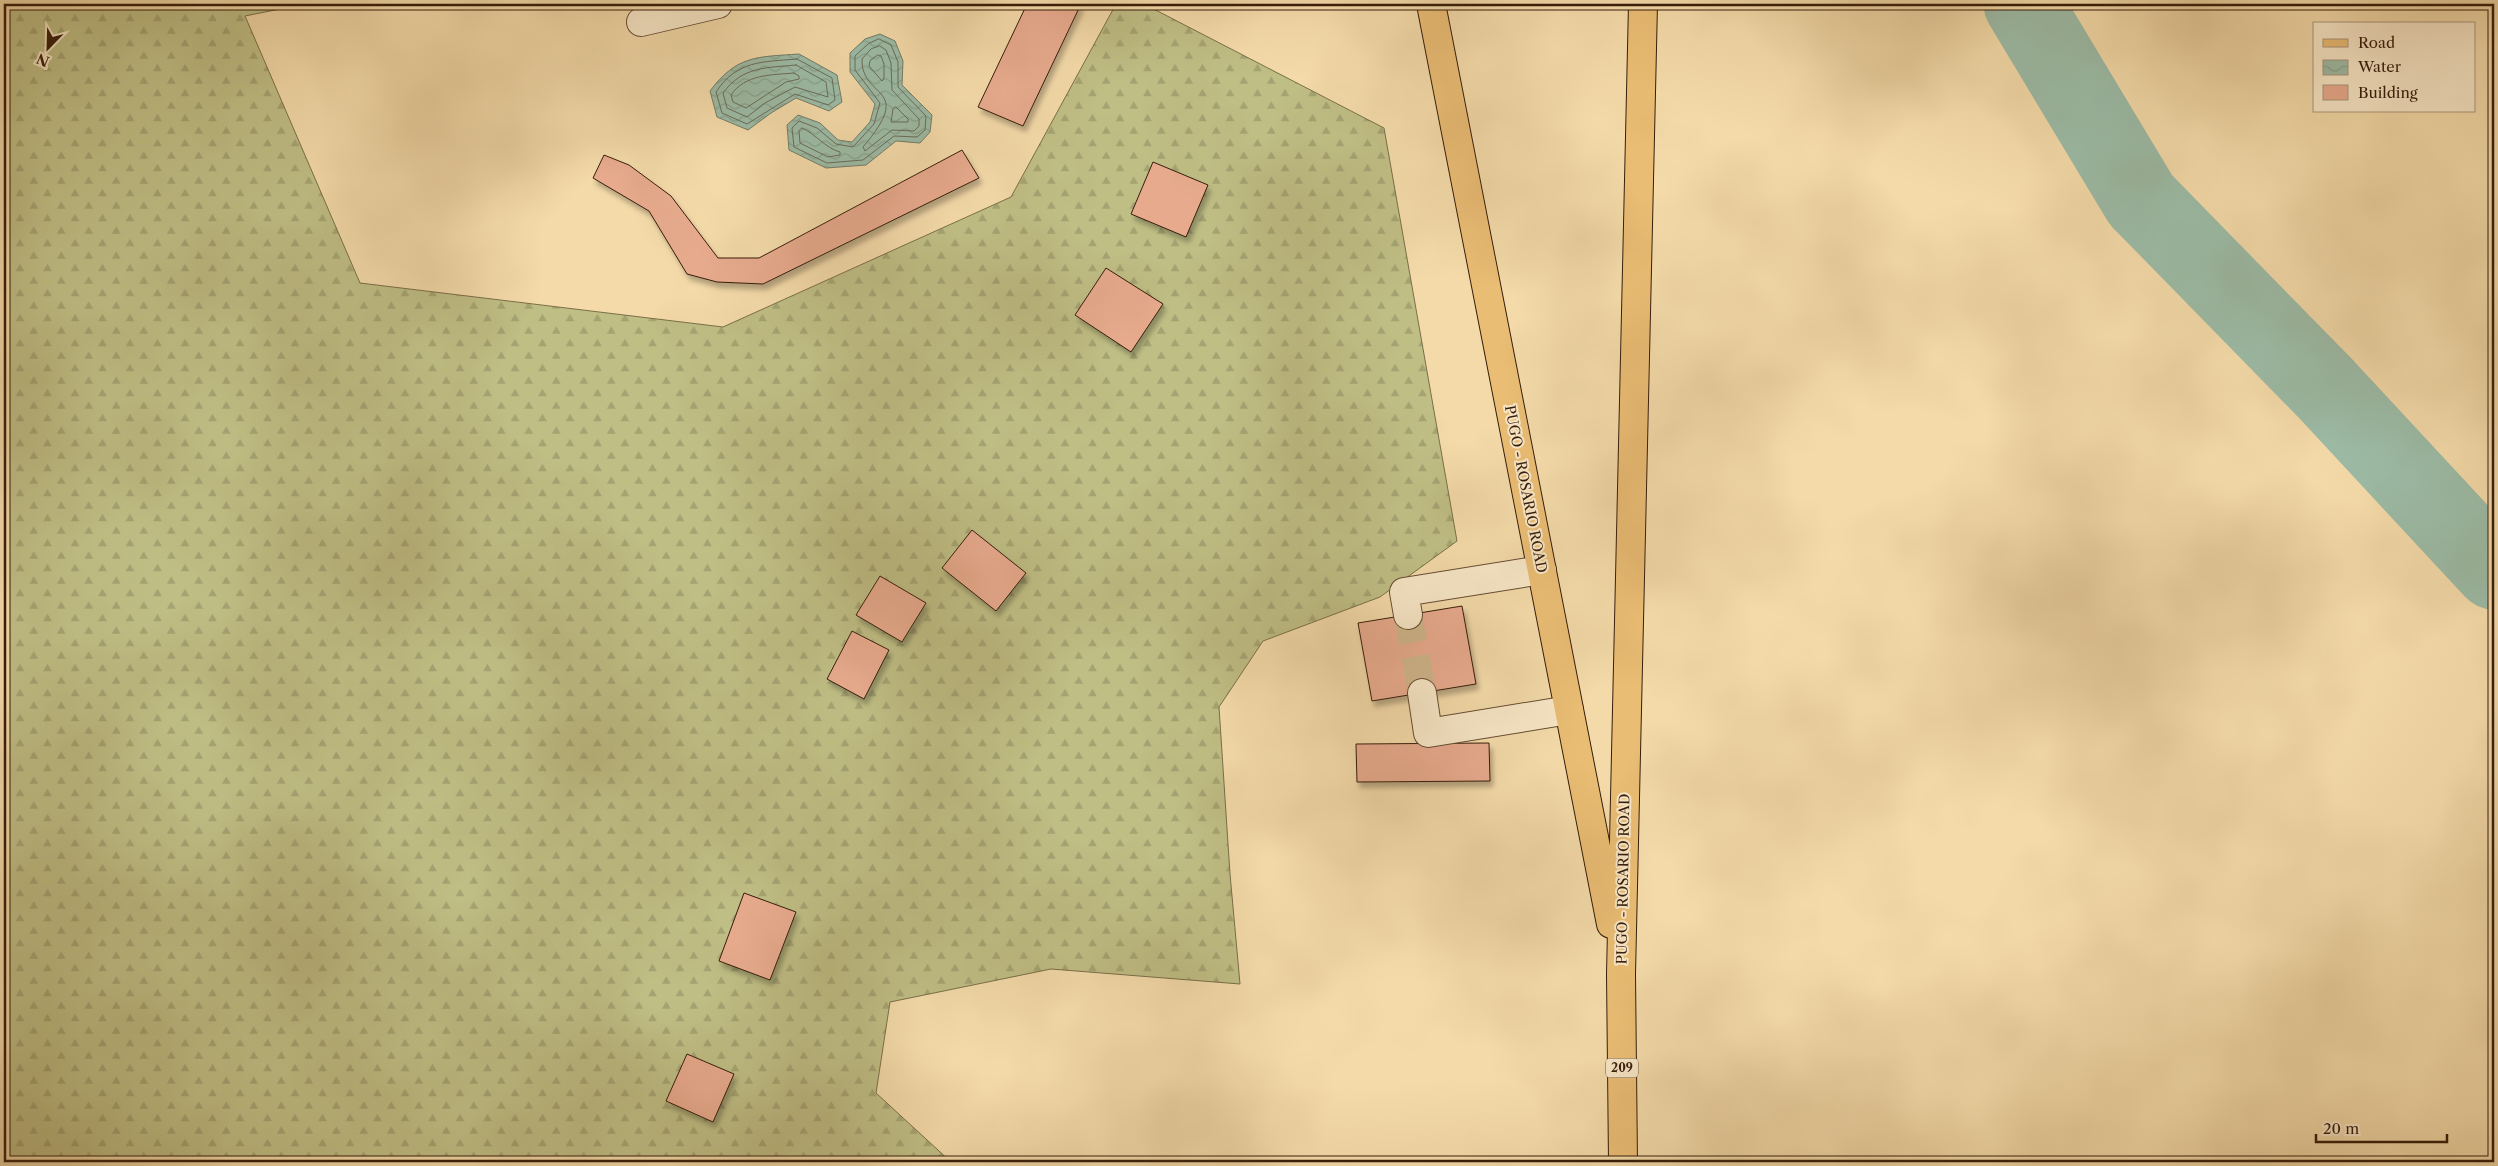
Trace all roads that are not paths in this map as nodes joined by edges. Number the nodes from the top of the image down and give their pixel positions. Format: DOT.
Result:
graph roads {
  1 [pos="718,4"];
  2 [pos="1431,4"];
  3 [pos="1643,4"];
  4 [pos="641,22"];
  5 [pos="1542,570"];
  6 [pos="1408,615"];
  7 [pos="1422,693"];
  8 [pos="1569,710"];
  9 [pos="1621,974"];
  10 [pos="1623,1162"];
  1 -- 4 [label="lane"];
  2 -- 5 [label="main road, PUGO - ROSARIO ROAD"];
  3 -- 9 [label="main road, PUGO - ROSARIO ROAD / 209"];
  5 -- 6 [label="lane"];
  5 -- 8 [label="main road, PUGO - ROSARIO ROAD"];
  7 -- 8 [label="lane"];
  8 -- 9 [label="main road, PUGO - ROSARIO ROAD"];
  9 -- 10 [label="main road, PUGO - ROSARIO ROAD / 209"];
}
